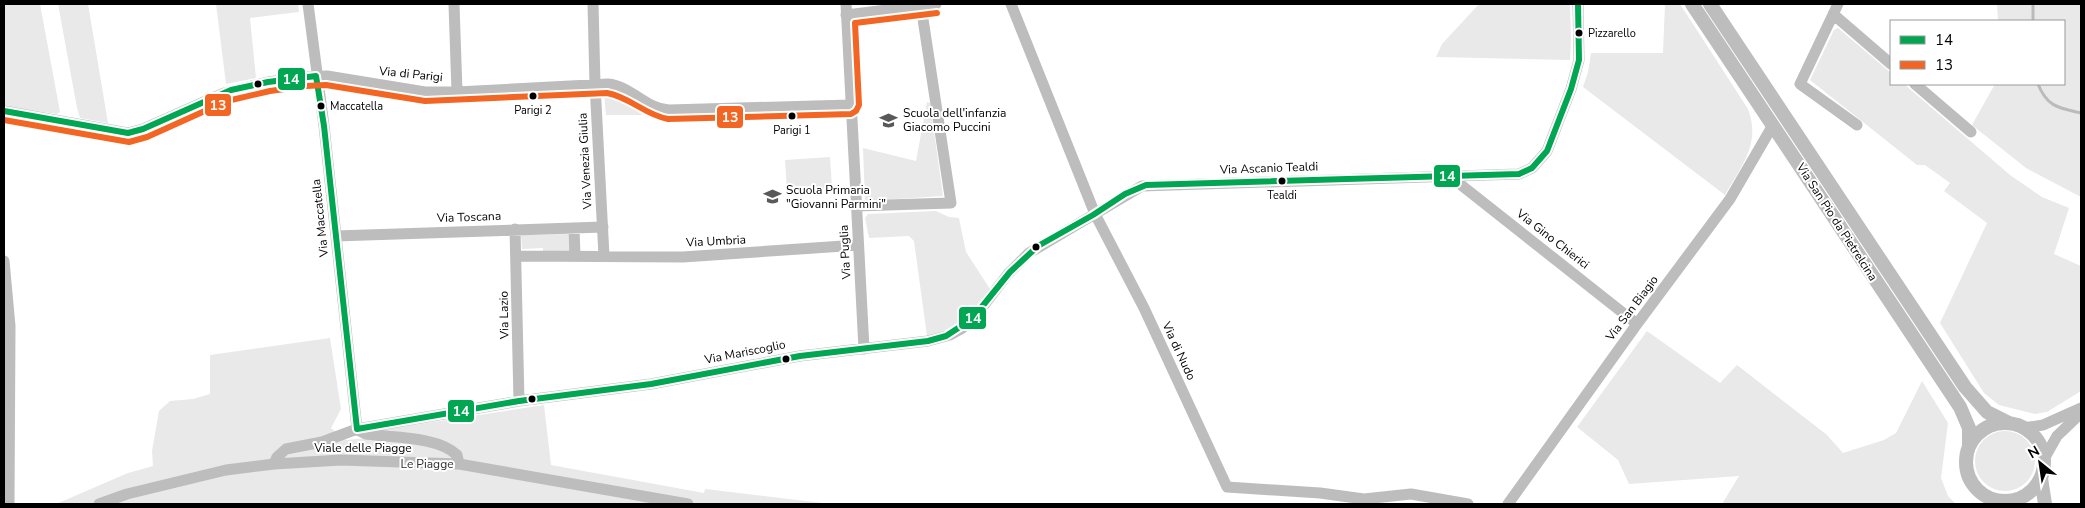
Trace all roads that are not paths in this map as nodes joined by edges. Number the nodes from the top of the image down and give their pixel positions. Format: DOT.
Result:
graph roads {
  1 [pos="308,4"];
  2 [pos="454,4"];
  3 [pos="593,4"];
  4 [pos="936,4"];
  5 [pos="1011,4"];
  6 [pos="1578,4"];
  7 [pos="1692,4"];
  8 [pos="1710,4"];
  9 [pos="921,6"];
  10 [pos="846,9"];
  11 [pos="1836,9"];
  12 [pos="1890,63"];
  13 [pos="316,76"];
  14 [pos="595,84"];
  15 [pos="1916,85"];
  16 [pos="457,92"];
  17 [pos="850,105"];
  18 [pos="4,111"];
  19 [pos="1773,125"];
  20 [pos="1857,125"];
  21 [pos="1971,132"];
  22 [pos="1451,177"];
  23 [pos="856,206"];
  24 [pos="1095,214"];
  25 [pos="603,227"];
  26 [pos="574,228"];
  27 [pos="515,230"];
  28 [pos="336,236"];
  29 [pos="858,245"];
  30 [pos="516,256"];
  31 [pos="575,256"];
  32 [pos="604,256"];
  33 [pos="4,261"];
  34 [pos="1637,324"];
  35 [pos="864,349"];
  36 [pos="519,401"];
  37 [pos="2081,408"];
  38 [pos="2081,413"];
  39 [pos="2010,423"];
  40 [pos="2024,428"];
  41 [pos="357,429"];
  42 [pos="1969,445"];
  43 [pos="2044,459"];
  44 [pos="274,464"];
  45 [pos="459,464"];
  46 [pos="2040,478"];
  47 [pos="2014,502"];
  48 [pos="9,504"];
  49 [pos="100,504"];
  50 [pos="688,504"];
  51 [pos="1468,504"];
  52 [pos="1508,504"];
  53 [pos="2045,504"];
  1 -- 13 [label="street, Via Maccatella"];
  2 -- 16 [label="street"];
  3 -- 14 [label="street, Via Venezia Giulia"];
  4 -- 9 [label="street"];
  5 -- 24 [label="street, Via di Nudo"];
  6 -- 22 [label="street, Via Ascanio Tealdi"];
  7 -- 19 [label="main road, Via San Pio da Pietrelcina"];
  8 -- 39 [label="main road, Via San Pio da Pietrelcina"];
  9 -- 10 [label="street"];
  9 -- 23 [label="street"];
  10 -- 17 [label="street, Via Puglia"];
  11 -- 12 [label="street"];
  11 -- 20 [label="street"];
  13 -- 16 [label="street, Via di Parigi"];
  13 -- 18 [label="street, Via di Parigi"];
  13 -- 28 [label="street, Via Maccatella"];
  14 -- 16 [label="street, Via di Parigi"];
  14 -- 17 [label="street, Via di Parigi"];
  14 -- 25 [label="street, Via Venezia Giulia"];
  15 -- 21 [label="street"];
  17 -- 23 [label="street, Via Puglia"];
  19 -- 34 [label="street, Via San Biagio"];
  19 -- 42 [label="main road, Via San Pio da Pietrelcina"];
  22 -- 24 [label="street, Via Ascanio Tealdi"];
  22 -- 34 [label="street, Via Gino Chierici"];
  23 -- 29 [label="street, Via Puglia"];
  24 -- 35 [label="street, Via Mariscoglio"];
  24 -- 51 [label="street, Via di Nudo"];
  25 -- 26 [label="street, Via Toscana"];
  25 -- 32 [label="street, Via Venezia Giulia"];
  26 -- 27 [label="street, Via Toscana"];
  26 -- 31 [label="street"];
  27 -- 28 [label="street, Via Toscana"];
  27 -- 30 [label="street, Via Lazio"];
  28 -- 41 [label="street, Via Maccatella"];
  29 -- 32 [label="street, Via Umbria"];
  29 -- 35 [label="street, Via Puglia"];
  30 -- 31 [label="street, Via Umbria"];
  30 -- 36 [label="street, Via Lazio"];
  31 -- 32 [label="street, Via Umbria"];
  33 -- 48 [label="street"];
  34 -- 52 [label="street, Via San Biagio"];
  35 -- 36 [label="street, Via Mariscoglio"];
  36 -- 41 [label="street, Via Mariscoglio"];
  37 -- 40 [label="street"];
  38 -- 43 [label="street"];
  39 -- 40 [label="main road"];
  39 -- 42 [label="main road"];
  40 -- 43 [label="main road"];
  41 -- 44 [label="street"];
  41 -- 45 [label="street"];
  42 -- 47 [label="main road"];
  43 -- 46 [label="main road"];
  44 -- 45 [label="street, Viale delle Piagge"];
  44 -- 49 [label="street, Viale delle Piagge"];
  45 -- 50 [label="street, Viale delle Piagge"];
  46 -- 47 [label="main road"];
  46 -- 53 [label="main road"];
}
